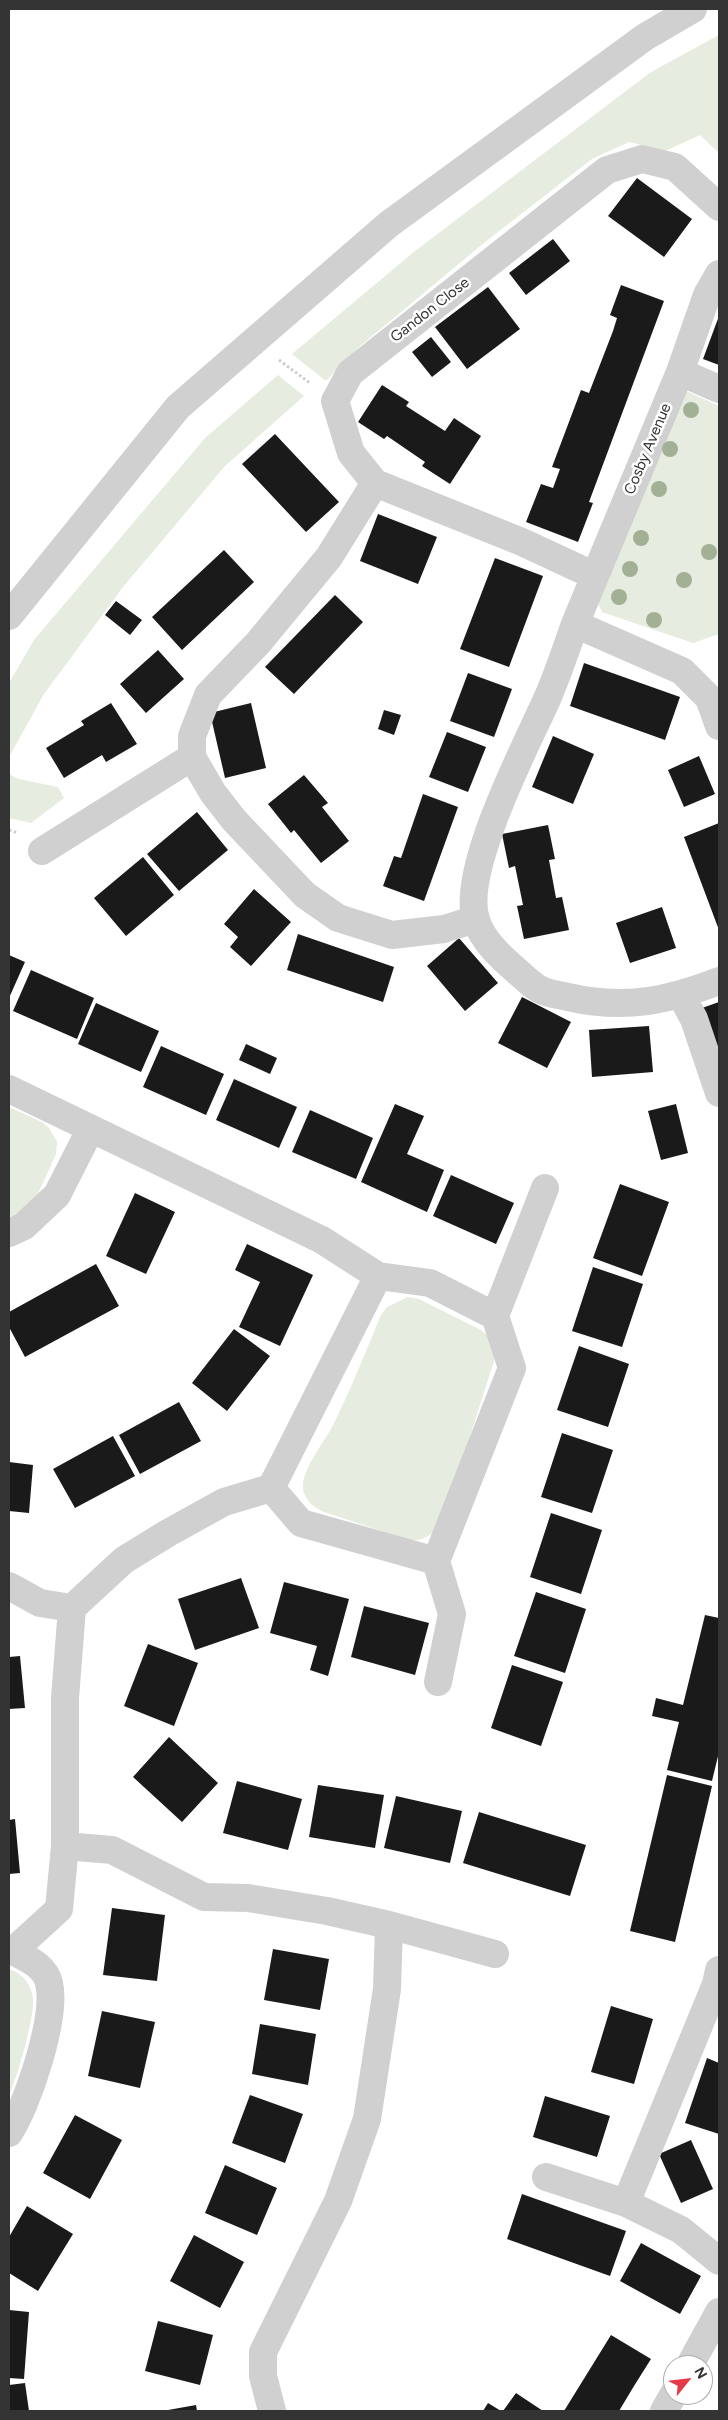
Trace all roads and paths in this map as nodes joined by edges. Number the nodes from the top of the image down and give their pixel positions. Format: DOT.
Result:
graph roads {
  1 [pos="693,9"];
  2 [pos="719,207"];
  3 [pos="719,274"];
  4 [pos="254,342"];
  5 [pos="680,372"];
  6 [pos="719,389"];
  7 [pos="336,401"];
  8 [pos="375,483"];
  9 [pos="595,576"];
  10 [pos="9,616"];
  11 [pos="575,624"];
  12 [pos="719,726"];
  13 [pos="192,757"];
  14 [pos="42,850"];
  15 [pos="476,919"];
  16 [pos="719,981"];
  17 [pos="681,995"];
  18 [pos="9,1089"];
  19 [pos="719,1093"];
  20 [pos="90,1130"];
  21 [pos="545,1188"];
  22 [pos="9,1233"];
  23 [pos="378,1276"];
  24 [pos="496,1316"];
  25 [pos="271,1488"];
  26 [pos="436,1561"];
  27 [pos="9,1586"];
  28 [pos="72,1608"];
  29 [pos="438,1682"];
  30 [pos="65,1846"];
  31 [pos="388,1925"];
  32 [pos="11,1952"];
  33 [pos="495,1954"];
  34 [pos="718,1980"];
  35 [pos="9,2133"];
  36 [pos="546,2177"];
  37 [pos="626,2203"];
  38 [pos="719,2261"];
  39 [pos="719,2312"];
  40 [pos="695,2355"];
  41 [pos="272,2411"];
  1 -- 4 [label="street"];
  2 -- 7 [label="street, Gandon Close"];
  3 -- 5 [label="street, Cosby Avenue"];
  4 -- 7 [label="path"];
  4 -- 10 [label="street"];
  5 -- 6 [label="street"];
  5 -- 9 [label="street, Cosby Avenue"];
  7 -- 8 [label="street"];
  8 -- 9 [label="street"];
  8 -- 13 [label="street"];
  9 -- 11 [label="street, Cosby Avenue"];
  11 -- 12 [label="street"];
  11 -- 15 [label="street, Cosby Avenue"];
  13 -- 14 [label="street"];
  13 -- 15 [label="street"];
  15 -- 17 [label="street"];
  16 -- 17 [label="street"];
  17 -- 19 [label="street"];
  18 -- 20 [label="street"];
  20 -- 22 [label="street"];
  20 -- 23 [label="street"];
  21 -- 24 [label="street"];
  23 -- 24 [label="street"];
  23 -- 25 [label="street"];
  24 -- 26 [label="street"];
  25 -- 26 [label="street"];
  25 -- 28 [label="street"];
  26 -- 29 [label="street"];
  27 -- 28 [label="street"];
  28 -- 30 [label="street"];
  30 -- 31 [label="street"];
  30 -- 32 [label="street"];
  31 -- 33 [label="street"];
  31 -- 41 [label="street"];
  32 -- 35 [label="street"];
  34 -- 37 [label="street"];
  36 -- 37 [label="street"];
  37 -- 38 [label="street"];
  39 -- 40 [label="street"];
}
